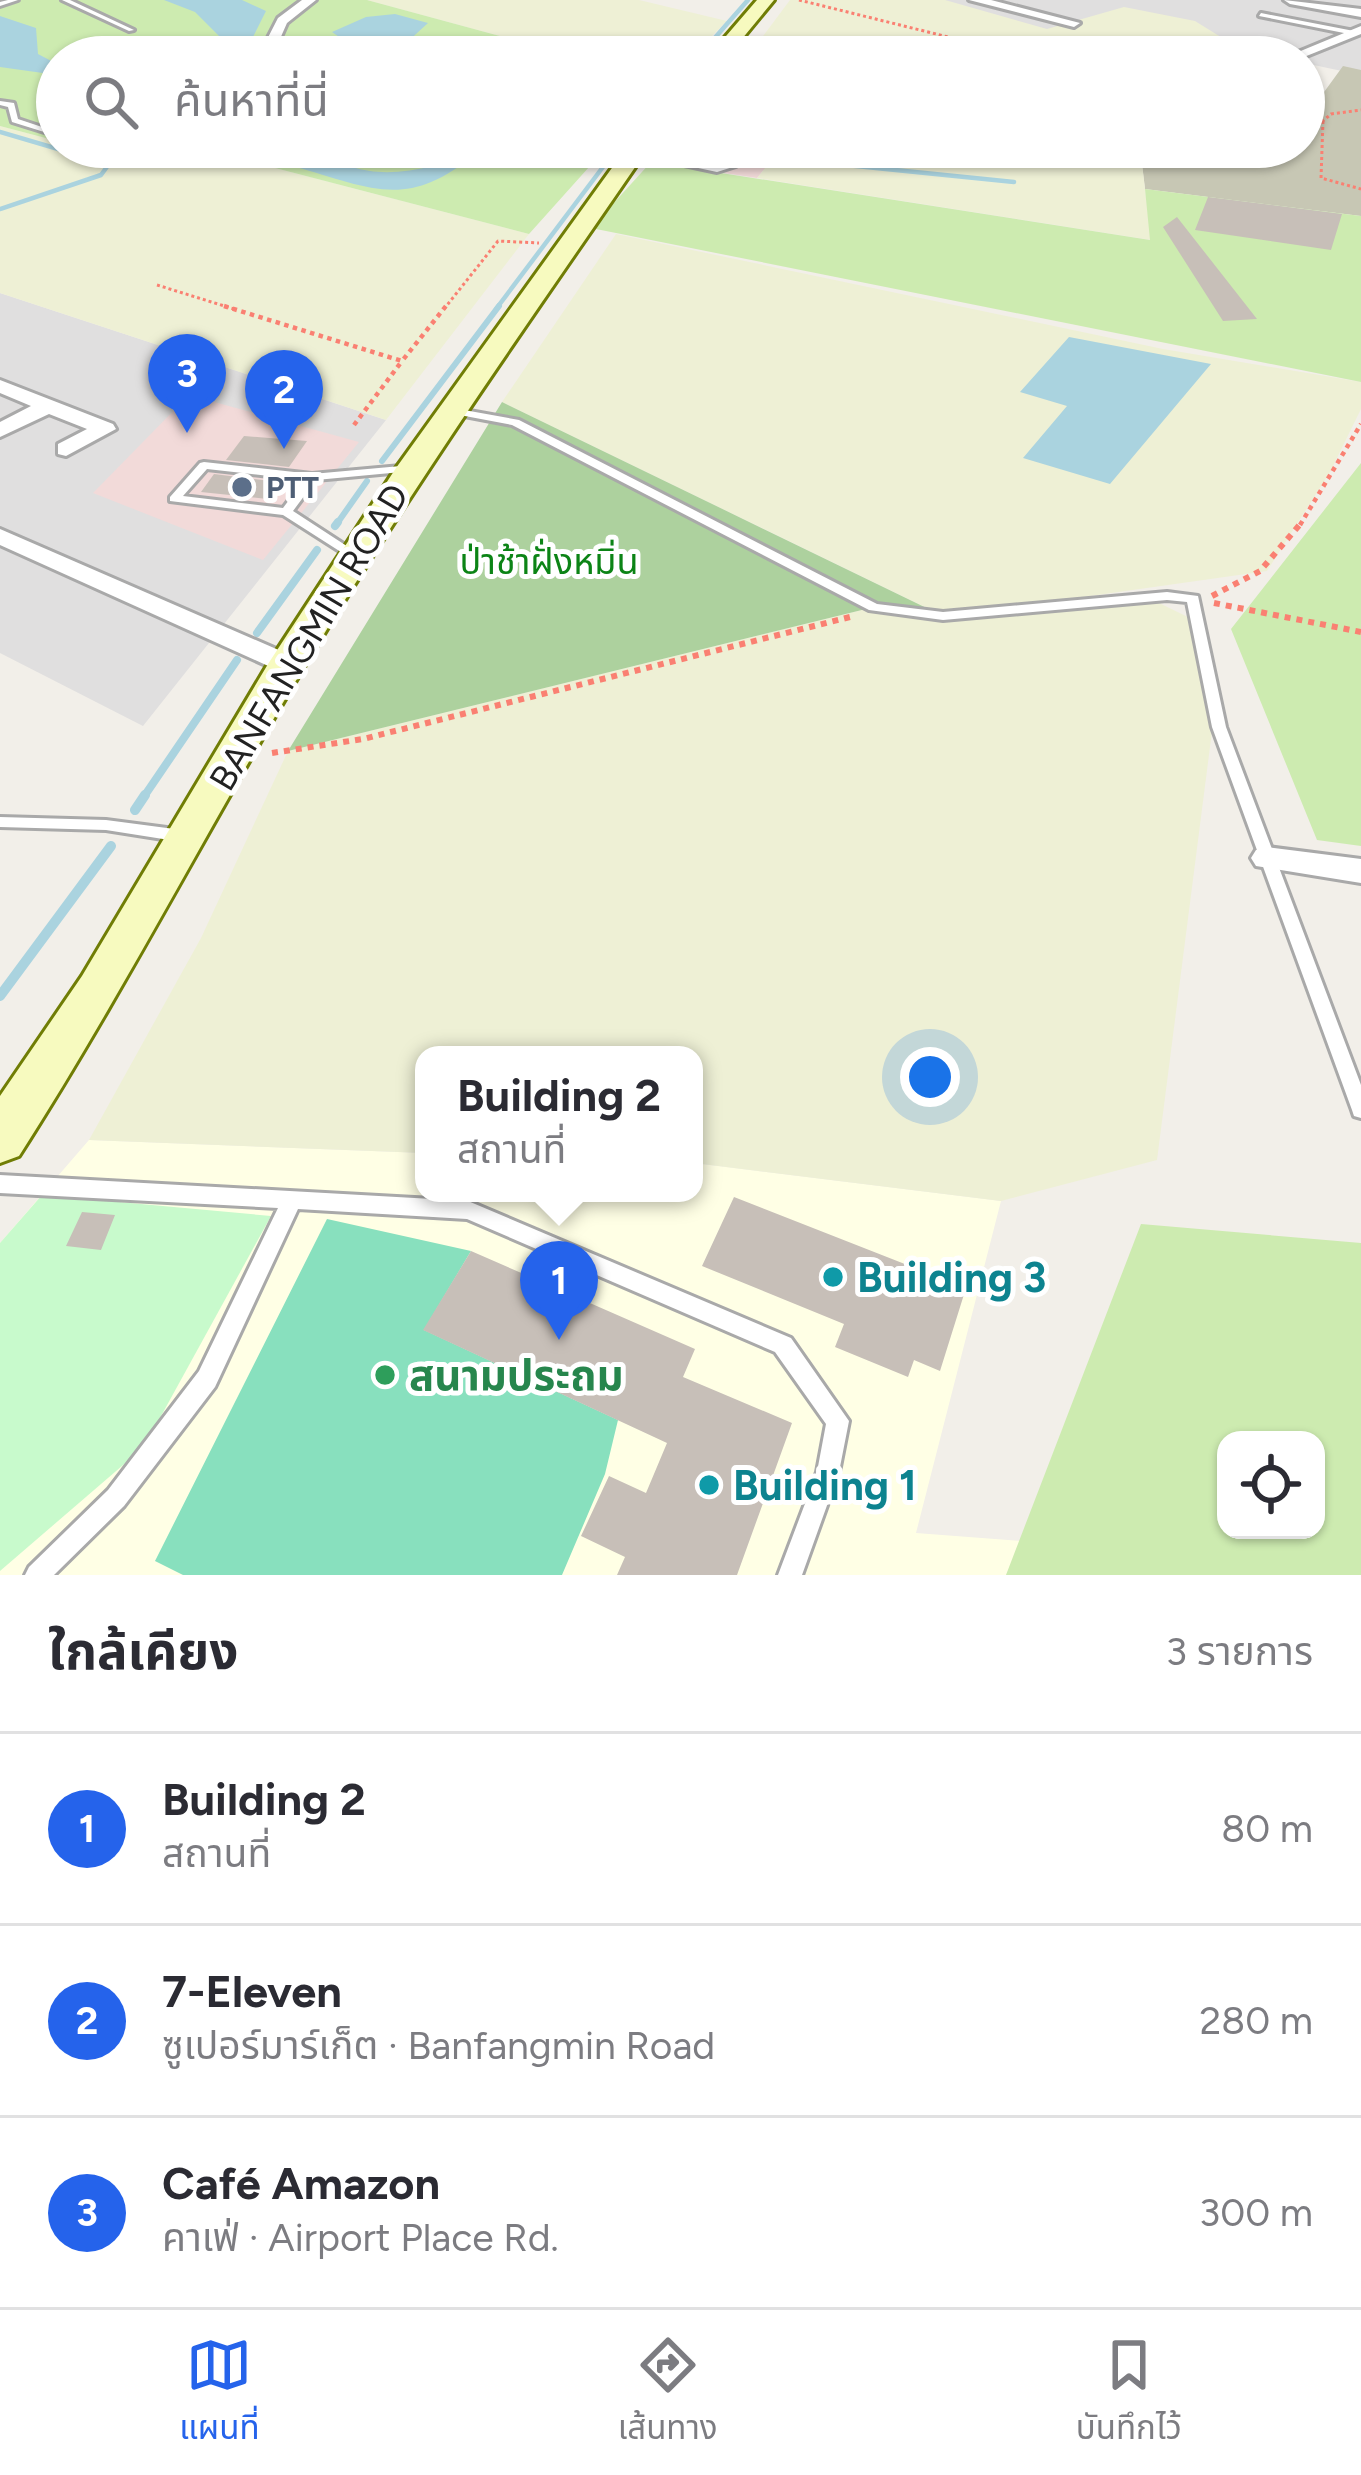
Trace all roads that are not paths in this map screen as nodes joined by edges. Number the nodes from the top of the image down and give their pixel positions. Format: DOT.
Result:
graph roads {
  1 [pos="15,0"];
  2 [pos="65,0"];
  3 [pos="310,0"];
  4 [pos="766,0"];
  5 [pos="975,0"];
  6 [pos="1289,0"];
  7 [pos="0,4"];
  8 [pos="1361,13"];
  9 [pos="1261,15"];
  10 [pos="1074,23"];
  11 [pos="130,29"];
  12 [pos="1358,32"];
  13 [pos="275,36"];
  14 [pos="735,36"];
  15 [pos="1325,45"];
  16 [pos="0,104"];
  17 [pos="36,127"];
  18 [pos="632,168"];
  19 [pos="0,386"];
  20 [pos="48,406"];
  21 [pos="453,411"];
  22 [pos="0,430"];
  23 [pos="66,449"];
  24 [pos="412,468"];
  25 [pos="312,476"];
  26 [pos="286,512"];
  27 [pos="0,536"];
  28 [pos="356,557"];
  29 [pos="287,664"];
  30 [pos="0,822"];
  31 [pos="190,837"];
  32 [pos="1267,858"];
  33 [pos="1361,871"];
  34 [pos="1361,1110"];
  35 [pos="0,1140"];
  36 [pos="0,1184"];
  37 [pos="291,1203"];
  38 [pos="38,1575"];
  39 [pos="790,1575"];
  1 -- 7 [label="lane"];
  2 -- 11 [label="lane"];
  3 -- 13 [label="street"];
  4 -- 14 [label="street"];
  5 -- 10 [label="street"];
  6 -- 8 [label="street"];
  9 -- 12 [label="lane"];
  12 -- 15 [label="street"];
  16 -- 17 [label="lane"];
  18 -- 21 [label="street, BANFANGMIN ROAD"];
  19 -- 20 [label="street"];
  20 -- 22 [label="street"];
  20 -- 23 [label="street"];
  21 -- 24 [label="street, BANFANGMIN ROAD"];
  21 -- 32 [label="lane"];
  24 -- 25 [label="lane"];
  24 -- 28 [label="street, BANFANGMIN ROAD"];
  25 -- 26 [label="lane"];
  25 -- 26 [label="lane"];
  26 -- 28 [label="lane"];
  27 -- 29 [label="street"];
  28 -- 29 [label="street, BANFANGMIN ROAD"];
  29 -- 31 [label="street, BANFANGMIN ROAD"];
  30 -- 31 [label="lane"];
  31 -- 35 [label="street, BANFANGMIN ROAD"];
  32 -- 33 [label="street"];
  32 -- 34 [label="lane"];
  36 -- 37 [label="lane"];
  37 -- 38 [label="lane"];
  37 -- 39 [label="lane"];
}
